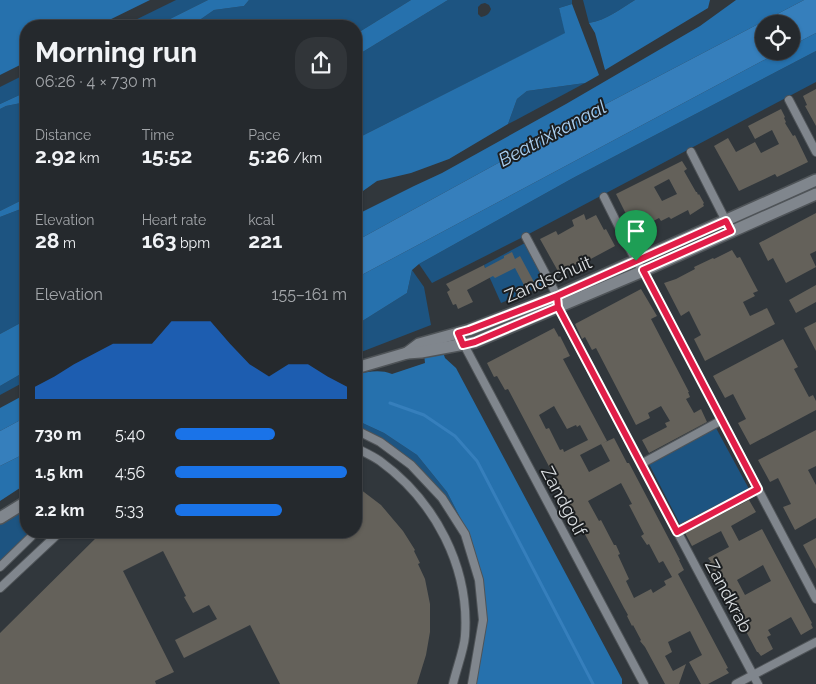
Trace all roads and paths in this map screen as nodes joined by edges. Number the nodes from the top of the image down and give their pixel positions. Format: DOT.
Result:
graph roads {
  1 [pos="789,100"];
  2 [pos="691,152"];
  3 [pos="816,152"];
  4 [pos="816,180"];
  5 [pos="816,194"];
  6 [pos="604,197"];
  7 [pos="728,226"];
  8 [pos="526,237"];
  9 [pos="636,261"];
  10 [pos="643,270"];
  11 [pos="558,301"];
  12 [pos="458,333"];
  13 [pos="463,345"];
  14 [pos="407,353"];
  15 [pos="362,366"];
  16 [pos="722,420"];
  17 [pos="362,433"];
  18 [pos="362,451"];
  19 [pos="641,464"];
  20 [pos="758,489"];
  21 [pos="20,506"];
  22 [pos="0,518"];
  23 [pos="677,532"];
  24 [pos="29,538"];
  25 [pos="54,538"];
  26 [pos="0,568"];
  27 [pos="0,588"];
  28 [pos="816,599"];
  29 [pos="816,642"];
  30 [pos="754,675"];
  31 [pos="452,684"];
  32 [pos="472,684"];
  33 [pos="644,684"];
  34 [pos="736,684"];
  35 [pos="758,684"];
  1 -- 3 [label="street"];
  2 -- 7 [label="street"];
  4 -- 7 [label="street, Zandschuit"];
  5 -- 7 [label="street, Zandschuit"];
  6 -- 9 [label="street"];
  7 -- 9 [label="street, Zandschuit"];
  7 -- 10 [label="street, Zandschuit"];
  8 -- 11 [label="street, Zandkrab"];
  9 -- 10 [label="street"];
  9 -- 11 [label="street, Zandschuit"];
  10 -- 11 [label="street, Zandschuit"];
  10 -- 16 [label="street"];
  11 -- 12 [label="street, Zandschuit"];
  11 -- 13 [label="street, Zandschuit"];
  11 -- 19 [label="street, Zandkrab"];
  12 -- 13 [label="street, Zandgolf"];
  12 -- 14 [label="street, Zandschuit"];
  13 -- 14 [label="street, Zandschuit"];
  13 -- 33 [label="street, Zandgolf"];
  14 -- 15 [label="street"];
  16 -- 19 [label="street"];
  16 -- 20 [label="street"];
  17 -- 32 [label="street"];
  18 -- 31 [label="street"];
  19 -- 23 [label="street, Zandkrab"];
  20 -- 23 [label="street"];
  20 -- 28 [label="street"];
  21 -- 22 [label="street"];
  23 -- 30 [label="street, Zandkrab"];
  24 -- 26 [label="street"];
  25 -- 27 [label="street"];
  29 -- 30 [label="street"];
  30 -- 34 [label="street"];
  30 -- 35 [label="street, Zandkrab"];
}
